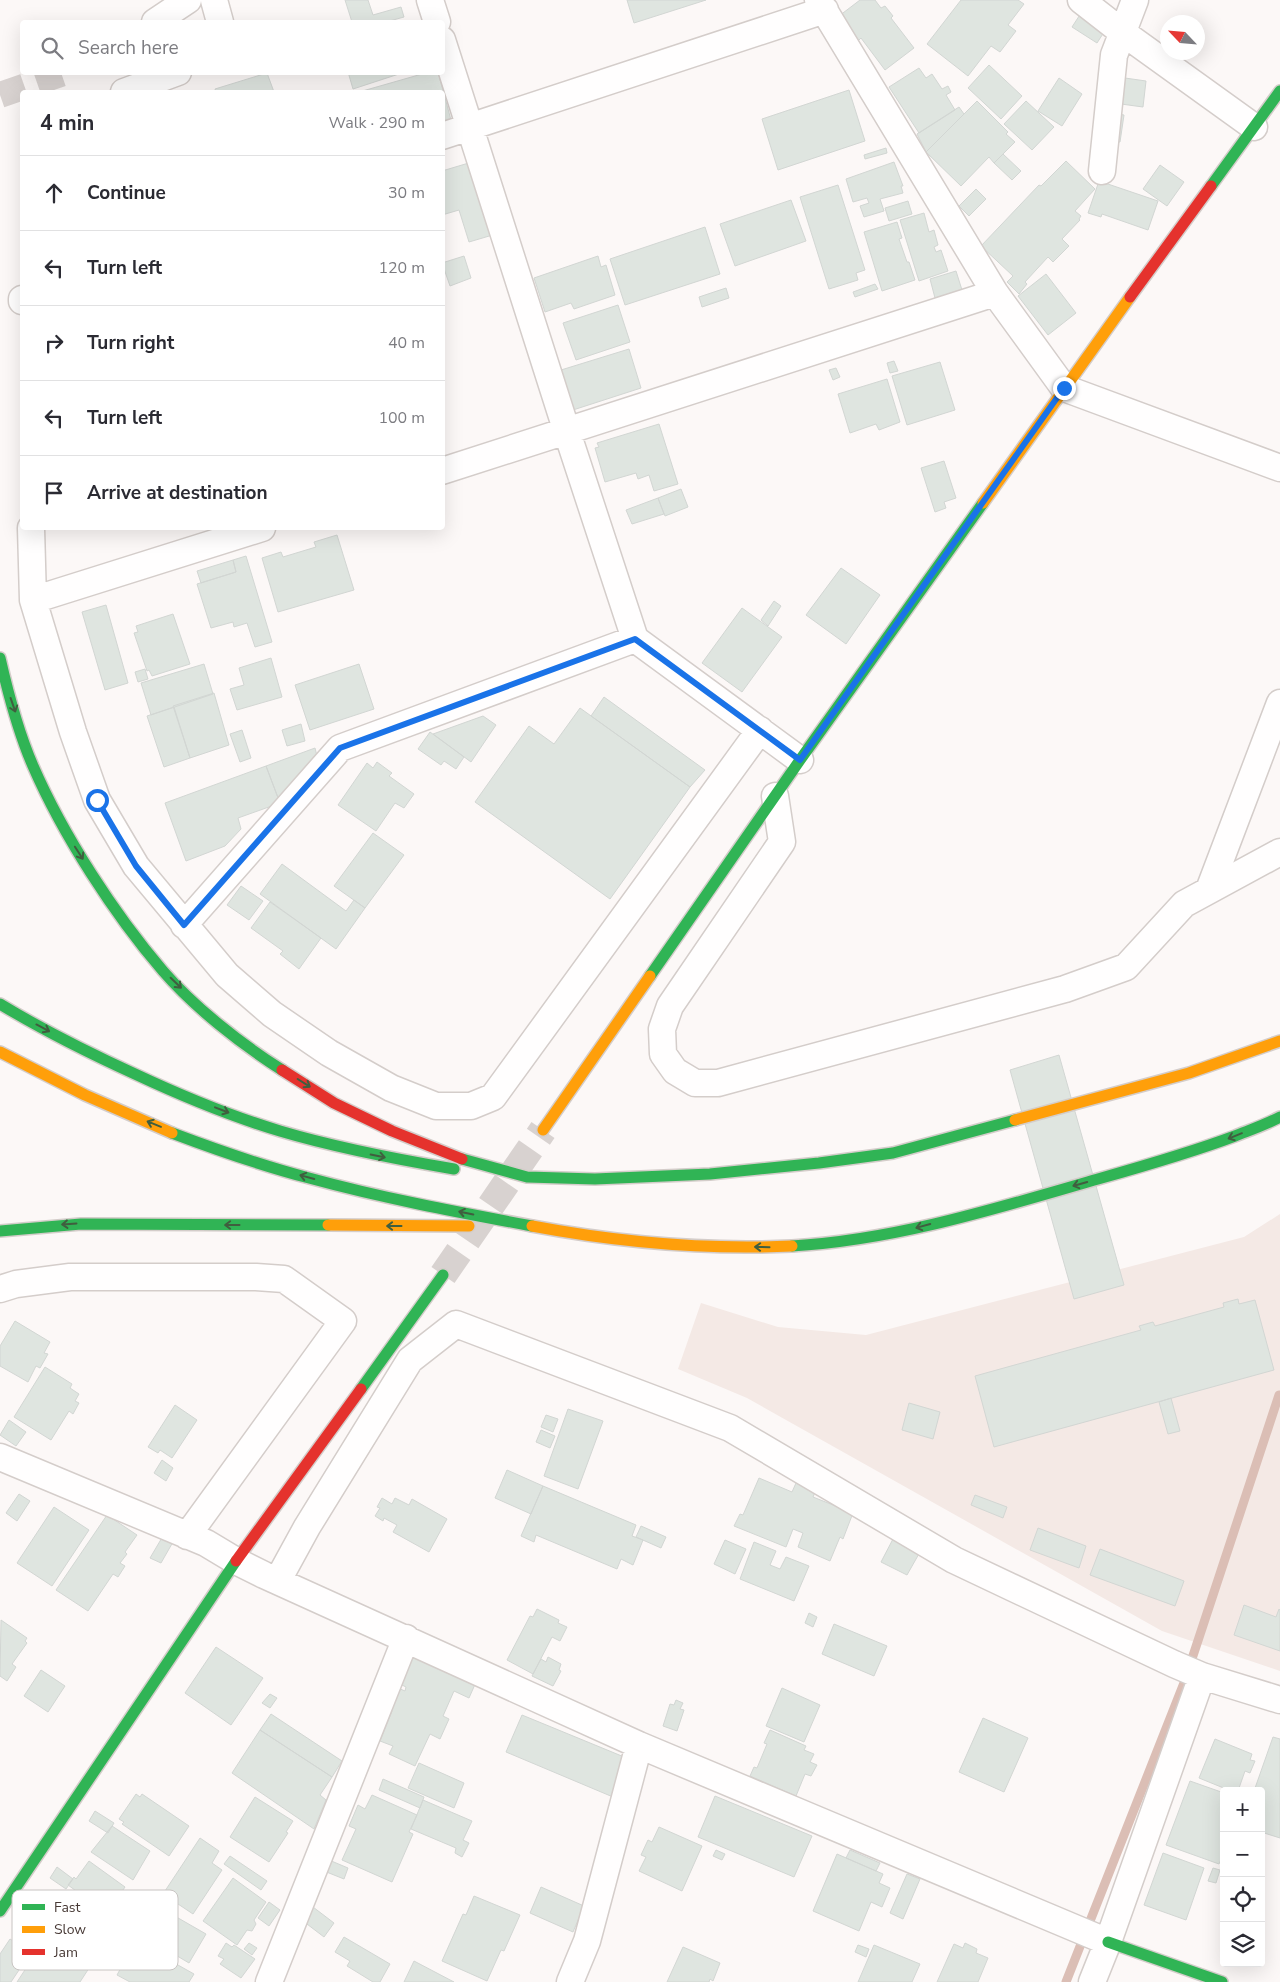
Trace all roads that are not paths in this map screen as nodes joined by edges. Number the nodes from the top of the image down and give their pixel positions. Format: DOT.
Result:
graph roads {
  1 [pos="188,0"];
  2 [pos="214,0"];
  3 [pos="430,0"];
  4 [pos="1081,0"];
  5 [pos="1135,0"];
  6 [pos="821,5"];
  7 [pos="158,20"];
  8 [pos="219,20"];
  9 [pos="436,20"];
  10 [pos="1122,32"];
  11 [pos="445,49"];
  12 [pos="170,75"];
  13 [pos="129,90"];
  14 [pos="1280,91"];
  15 [pos="1254,126"];
  16 [pos="471,127"];
  17 [pos="445,135"];
  18 [pos="1102,172"];
  19 [pos="995,293"];
  20 [pos="1064,388"];
  21 [pos="566,432"];
  22 [pos="1280,468"];
  23 [pos="445,470"];
  24 [pos="30,530"];
  25 [pos="256,530"];
  26 [pos="33,600"];
  27 [pos="635,639"];
  28 [pos="0,658"];
  29 [pos="1280,703"];
  30 [pos="760,730"];
  31 [pos="800,760"];
  32 [pos="775,796"];
  33 [pos="1280,852"];
  34 [pos="1209,890"];
  35 [pos="184,925"];
  36 [pos="0,1004"];
  37 [pos="1280,1041"];
  38 [pos="0,1052"];
  39 [pos="1280,1117"];
  40 [pos="543,1130"];
  41 [pos="527,1177"];
  42 [pos="531,1227"];
  43 [pos="0,1231"];
  44 [pos="443,1275"];
  45 [pos="0,1289"];
  46 [pos="0,1458"];
  47 [pos="187,1536"];
  48 [pos="236,1561"];
  49 [pos="278,1580"];
  50 [pos="406,1638"];
  51 [pos="1202,1676"];
  52 [pos="1280,1700"];
  53 [pos="639,1745"];
  54 [pos="14,1890"];
  55 [pos="12,1893"];
  56 [pos="0,1911"];
  57 [pos="1108,1942"];
  58 [pos="269,1982"];
  59 [pos="570,1982"];
  60 [pos="1092,1982"];
  61 [pos="1222,1982"];
  1 -- 7 [label="street"];
  2 -- 8 [label="street"];
  3 -- 9 [label="street"];
  4 -- 10 [label="street"];
  5 -- 10 [label="street"];
  6 -- 16 [label="street"];
  6 -- 19 [label="street"];
  10 -- 15 [label="street"];
  10 -- 18 [label="street"];
  11 -- 16 [label="street"];
  12 -- 13 [label="street"];
  14 -- 15 [label="main road"];
  15 -- 20 [label="main road"];
  16 -- 17 [label="street"];
  16 -- 21 [label="street"];
  19 -- 20 [label="street"];
  19 -- 21 [label="street"];
  20 -- 22 [label="street"];
  20 -- 31 [label="main road"];
  21 -- 23 [label="street"];
  21 -- 27 [label="street"];
  24 -- 26 [label="street"];
  25 -- 26 [label="street"];
  26 -- 35 [label="street"];
  27 -- 30 [label="street"];
  27 -- 35 [label="street"];
  28 -- 41 [label="main road, one-way"];
  29 -- 34 [label="street"];
  30 -- 31 [label="street"];
  30 -- 35 [label="street"];
  31 -- 32 [label="main road"];
  32 -- 34 [label="street"];
  32 -- 40 [label="main road"];
  33 -- 34 [label="street"];
  36 -- 41 [label="main road, one-way"];
  37 -- 41 [label="main road"];
  42 -- 38 [label="main road, one-way"];
  39 -- 42 [label="main road, one-way"];
  42 -- 43 [label="main road, one-way"];
  44 -- 48 [label="main road"];
  45 -- 47 [label="street"];
  46 -- 47 [label="street"];
  47 -- 48 [label="street"];
  48 -- 49 [label="street"];
  48 -- 54 [label="main road"];
  49 -- 50 [label="street"];
  49 -- 51 [label="street"];
  50 -- 53 [label="street"];
  50 -- 58 [label="street"];
  51 -- 52 [label="street"];
  51 -- 57 [label="street"];
  53 -- 57 [label="street"];
  53 -- 59 [label="street"];
  55 -- 56 [label="main road"];
  57 -- 60 [label="street"];
  57 -- 61 [label="main road"];
}
